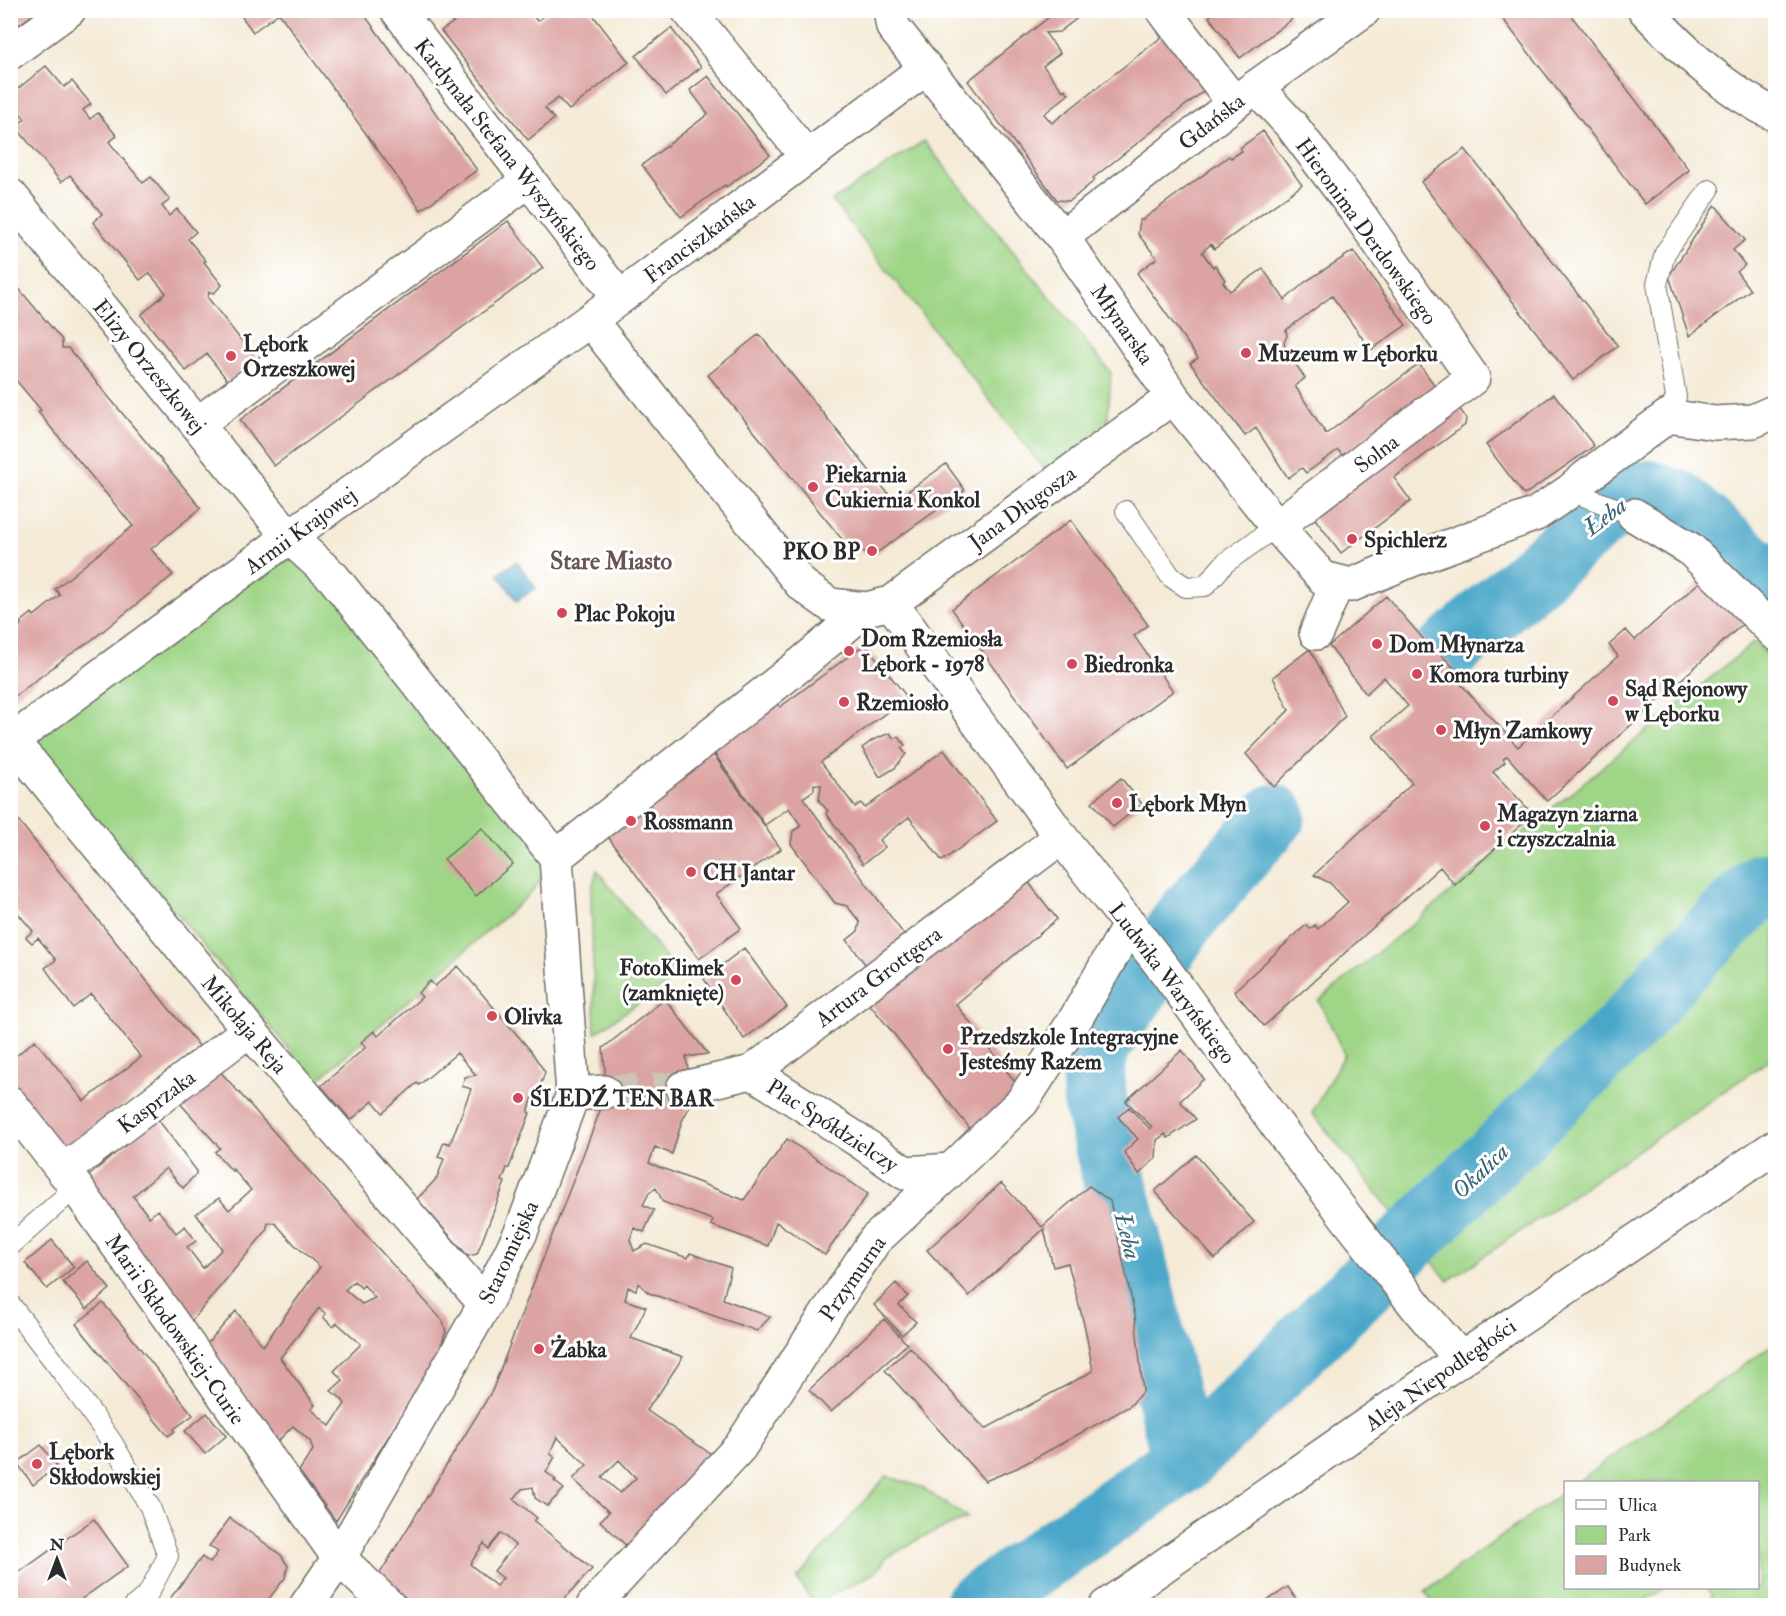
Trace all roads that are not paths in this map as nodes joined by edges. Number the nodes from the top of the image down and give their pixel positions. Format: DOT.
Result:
graph roads {
  1 [pos="69,10"];
  2 [pos="397,10"];
  3 [pos="688,10"];
  4 [pos="893,10"];
  5 [pos="1163,10"];
  6 [pos="1364,10"];
  7 [pos="1645,10"];
  8 [pos="10,53"];
  9 [pos="926,68"];
  10 [pos="1245,95"];
  11 [pos="1776,115"];
  12 [pos="807,157"];
  13 [pos="528,181"];
  14 [pos="1709,190"];
  15 [pos="10,195"];
  16 [pos="1062,237"];
  17 [pos="619,297"];
  18 [pos="590,320"];
  19 [pos="1473,378"];
  20 [pos="1173,396"];
  21 [pos="1774,413"];
  22 [pos="1668,416"];
  23 [pos="197,424"];
  24 [pos="1570,491"];
  25 [pos="1126,511"];
  26 [pos="1634,515"];
  27 [pos="1277,526"];
  28 [pos="289,537"];
  29 [pos="1329,580"];
  30 [pos="878,606"];
  31 [pos="1768,627"];
  32 [pos="1316,633"];
  33 [pos="11,741"];
  34 [pos="1060,837"];
  35 [pos="556,857"];
  36 [pos="1136,932"];
  37 [pos="249,1030"];
  38 [pos="752,1072"];
  39 [pos="683,1088"];
  40 [pos="10,1103"];
  41 [pos="1776,1146"];
  42 [pos="951,1170"];
  43 [pos="69,1179"];
  44 [pos="10,1246"];
  45 [pos="10,1304"];
  46 [pos="485,1304"];
  47 [pos="1461,1359"];
  48 [pos="339,1558"];
  49 [pos="1116,1603"];
  50 [pos="134,1605"];
  51 [pos="306,1605"];
  52 [pos="389,1605"];
  53 [pos="593,1605"];
  1 -- 8 [label="street"];
  2 -- 13 [label="street, Kardynała Stefana Wyszyńskiego"];
  3 -- 12 [label="street"];
  4 -- 9 [label="street, Młynarska"];
  5 -- 10 [label="street, Hieronima Derdowskiego"];
  6 -- 10 [label="street, Gdańska"];
  7 -- 11 [label="street"];
  9 -- 12 [label="street, Franciszkańska"];
  9 -- 16 [label="street, Młynarska"];
  10 -- 16 [label="street, Gdańska"];
  10 -- 19 [label="street, Hieronima Derdowskiego"];
  12 -- 17 [label="street, Franciszkańska"];
  13 -- 17 [label="street, Kardynała Stefana Wyszyńskiego"];
  13 -- 23 [label="street"];
  14 -- 22 [label="lane"];
  15 -- 23 [label="street, Elizy Orzeszkowej"];
  16 -- 20 [label="street, Młynarska"];
  17 -- 18 [label="street, Franciszkańska"];
  18 -- 28 [label="street, Armii Krajowej"];
  18 -- 30 [label="street"];
  19 -- 27 [label="street, Solna"];
  20 -- 27 [label="street, Młynarska"];
  20 -- 30 [label="street, Jana Długosza"];
  21 -- 22 [label="street"];
  22 -- 24 [label="street"];
  23 -- 28 [label="street, Elizy Orzeszkowej"];
  24 -- 26 [label="lane"];
  24 -- 29 [label="street"];
  25 -- 27 [label="lane"];
  26 -- 31 [label="street"];
  27 -- 29 [label="street, Młynarska"];
  28 -- 33 [label="street, Armii Krajowej"];
  28 -- 35 [label="street, Elizy Orzeszkowej"];
  29 -- 32 [label="street"];
  30 -- 34 [label="street, Ludwika Waryńskiego"];
  30 -- 35 [label="street, Jana Długosza"];
  33 -- 37 [label="street, Mikołaja Reja"];
  34 -- 36 [label="street, Ludwika Waryńskiego"];
  34 -- 38 [label="street, Artura Grottgera"];
  35 -- 46 [label="street, Staromiejska"];
  36 -- 42 [label="street, Przymurna"];
  36 -- 47 [label="street, Ludwika Waryńskiego"];
  37 -- 43 [label="street, Kasprzaka"];
  37 -- 46 [label="street, Mikołaja Reja"];
  38 -- 39 [label="street, Artura Grottgera"];
  38 -- 42 [label="street, Plac Spółdzielczy"];
  40 -- 43 [label="street, Marii Skłodowskiej-Curie"];
  41 -- 47 [label="street, Aleja Niepodległości"];
  42 -- 53 [label="street, Przymurna"];
  43 -- 44 [label="lane"];
  43 -- 48 [label="street, Marii Skłodowskiej-Curie"];
  45 -- 50 [label="lane"];
  46 -- 48 [label="street, Staromiejska"];
  47 -- 49 [label="street, Aleja Niepodległości"];
  48 -- 51 [label="street, Staromiejska"];
  48 -- 52 [label="street"];
}
